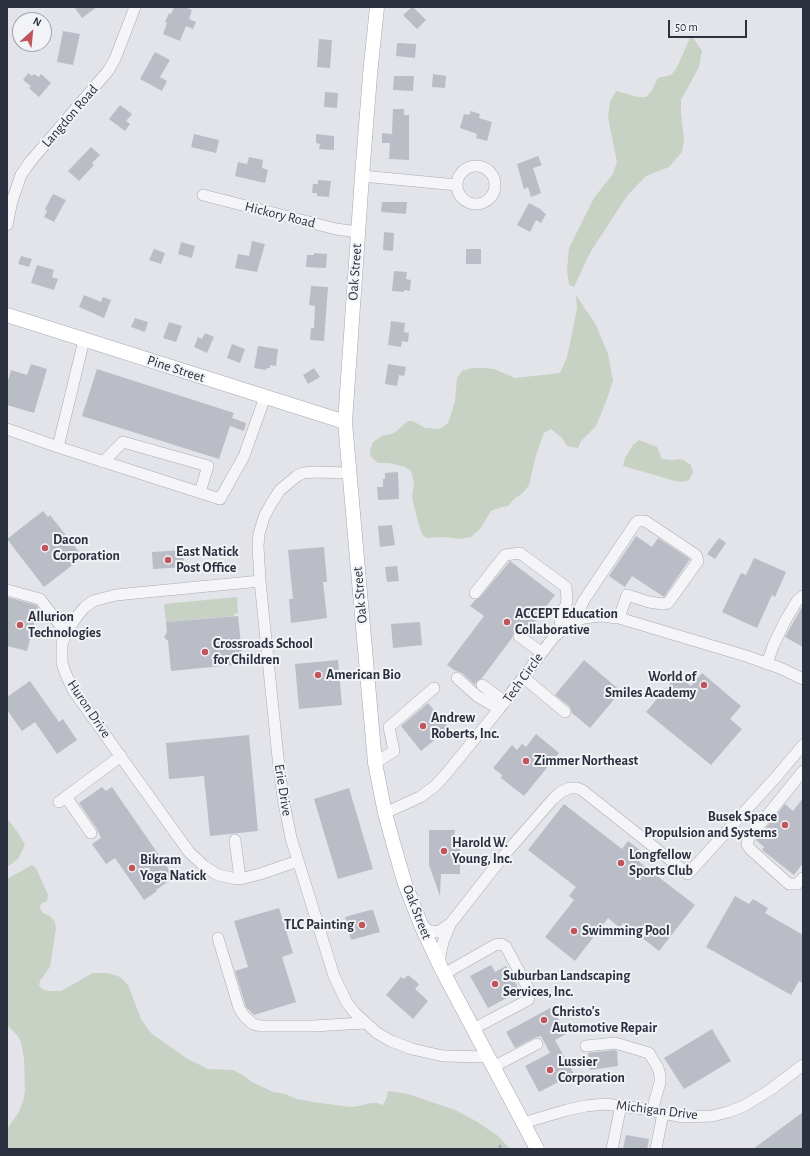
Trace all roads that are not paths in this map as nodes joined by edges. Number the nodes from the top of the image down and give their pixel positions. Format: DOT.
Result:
graph roads {
  1 [pos="135,7"];
  2 [pos="377,7"];
  3 [pos="362,176"];
  4 [pos="457,185"];
  5 [pos="203,195"];
  6 [pos="7,225"];
  7 [pos="358,232"];
  8 [pos="7,316"];
  9 [pos="84,340"];
  10 [pos="265,397"];
  11 [pos="344,422"];
  12 [pos="7,429"];
  13 [pos="58,447"];
  14 [pos="103,462"];
  15 [pos="349,473"];
  16 [pos="200,492"];
  17 [pos="260,581"];
  18 [pos="7,590"];
  19 [pos="475,593"];
  20 [pos="803,596"];
  21 [pos="618,618"];
  22 [pos="573,622"];
  23 [pos="562,629"];
  24 [pos="66,633"];
  25 [pos="519,636"];
  26 [pos="541,652"];
  27 [pos="767,664"];
  28 [pos="523,677"];
  29 [pos="457,678"];
  30 [pos="803,679"];
  31 [pos="482,685"];
  32 [pos="434,688"];
  33 [pos="502,705"];
  34 [pos="565,712"];
  35 [pos="803,745"];
  36 [pos="121,756"];
  37 [pos="375,763"];
  38 [pos="803,771"];
  39 [pos="384,813"];
  40 [pos="91,833"];
  41 [pos="235,840"];
  42 [pos="298,861"];
  43 [pos="803,878"];
  44 [pos="240,879"];
  45 [pos="451,923"];
  46 [pos="421,925"];
  47 [pos="218,938"];
  48 [pos="442,971"];
  49 [pos="364,1023"];
  50 [pos="473,1029"];
  51 [pos="537,1044"];
  52 [pos="586,1046"];
  53 [pos="491,1062"];
  54 [pos="803,1065"];
  55 [pos="621,1105"];
  56 [pos="658,1112"];
  57 [pos="523,1123"];
  58 [pos="537,1149"];
  59 [pos="612,1149"];
  60 [pos="656,1149"];
  1 -- 6 [label="street, Langdon Road"];
  2 -- 3 [label="main road, Oak Street"];
  3 -- 4 [label="street"];
  3 -- 7 [label="main road, Oak Street"];
  5 -- 7 [label="street, Hickory Road"];
  7 -- 11 [label="main road, Oak Street"];
  8 -- 9 [label="main road, Pine Street"];
  9 -- 10 [label="main road, Pine Street"];
  9 -- 13 [label="street"];
  10 -- 11 [label="main road, Pine Street"];
  10 -- 16 [label="street"];
  11 -- 15 [label="main road, Oak Street"];
  12 -- 13 [label="street"];
  13 -- 14 [label="street"];
  14 -- 16 [label="street"];
  14 -- 16 [label="street"];
  15 -- 17 [label="street, Erie Drive"];
  15 -- 37 [label="main road, Oak Street"];
  17 -- 24 [label="street, Huron Drive"];
  17 -- 42 [label="street, Erie Drive"];
  18 -- 24 [label="street"];
  19 -- 23 [label="street"];
  20 -- 27 [label="street"];
  21 -- 22 [label="street, Tech Circle"];
  21 -- 22 [label="street"];
  21 -- 27 [label="street, Tech Circle"];
  22 -- 23 [label="street, Tech Circle"];
  23 -- 26 [label="street, Tech Circle"];
  24 -- 36 [label="street, Huron Drive"];
  25 -- 26 [label="street"];
  26 -- 28 [label="street, Tech Circle"];
  27 -- 30 [label="street, Tech Circle"];
  28 -- 33 [label="street, Tech Circle"];
  28 -- 34 [label="street"];
  29 -- 33 [label="street"];
  31 -- 33 [label="street"];
  32 -- 37 [label="street"];
  33 -- 39 [label="street, Tech Circle"];
  35 -- 45 [label="street"];
  36 -- 40 [label="street"];
  36 -- 44 [label="street, Huron Drive"];
  37 -- 39 [label="main road, Oak Street"];
  38 -- 43 [label="street"];
  39 -- 46 [label="main road, Oak Street"];
  41 -- 44 [label="street"];
  42 -- 44 [label="street, Huron Drive"];
  42 -- 49 [label="street, Erie Drive"];
  45 -- 46 [label="street"];
  45 -- 48 [label="street"];
  46 -- 48 [label="main road, Oak Street"];
  47 -- 49 [label="street"];
  48 -- 50 [label="main road, Oak Street"];
  48 -- 50 [label="street"];
  49 -- 53 [label="street, Erie Drive"];
  50 -- 53 [label="main road, Oak Street"];
  51 -- 53 [label="street"];
  52 -- 56 [label="street"];
  53 -- 57 [label="main road, Oak Street"];
  54 -- 56 [label="street, Michigan Drive"];
  55 -- 56 [label="street, Michigan Drive"];
  55 -- 57 [label="street, Michigan Drive"];
  55 -- 59 [label="street"];
  56 -- 60 [label="street"];
  57 -- 58 [label="main road, Oak Street"];
}
